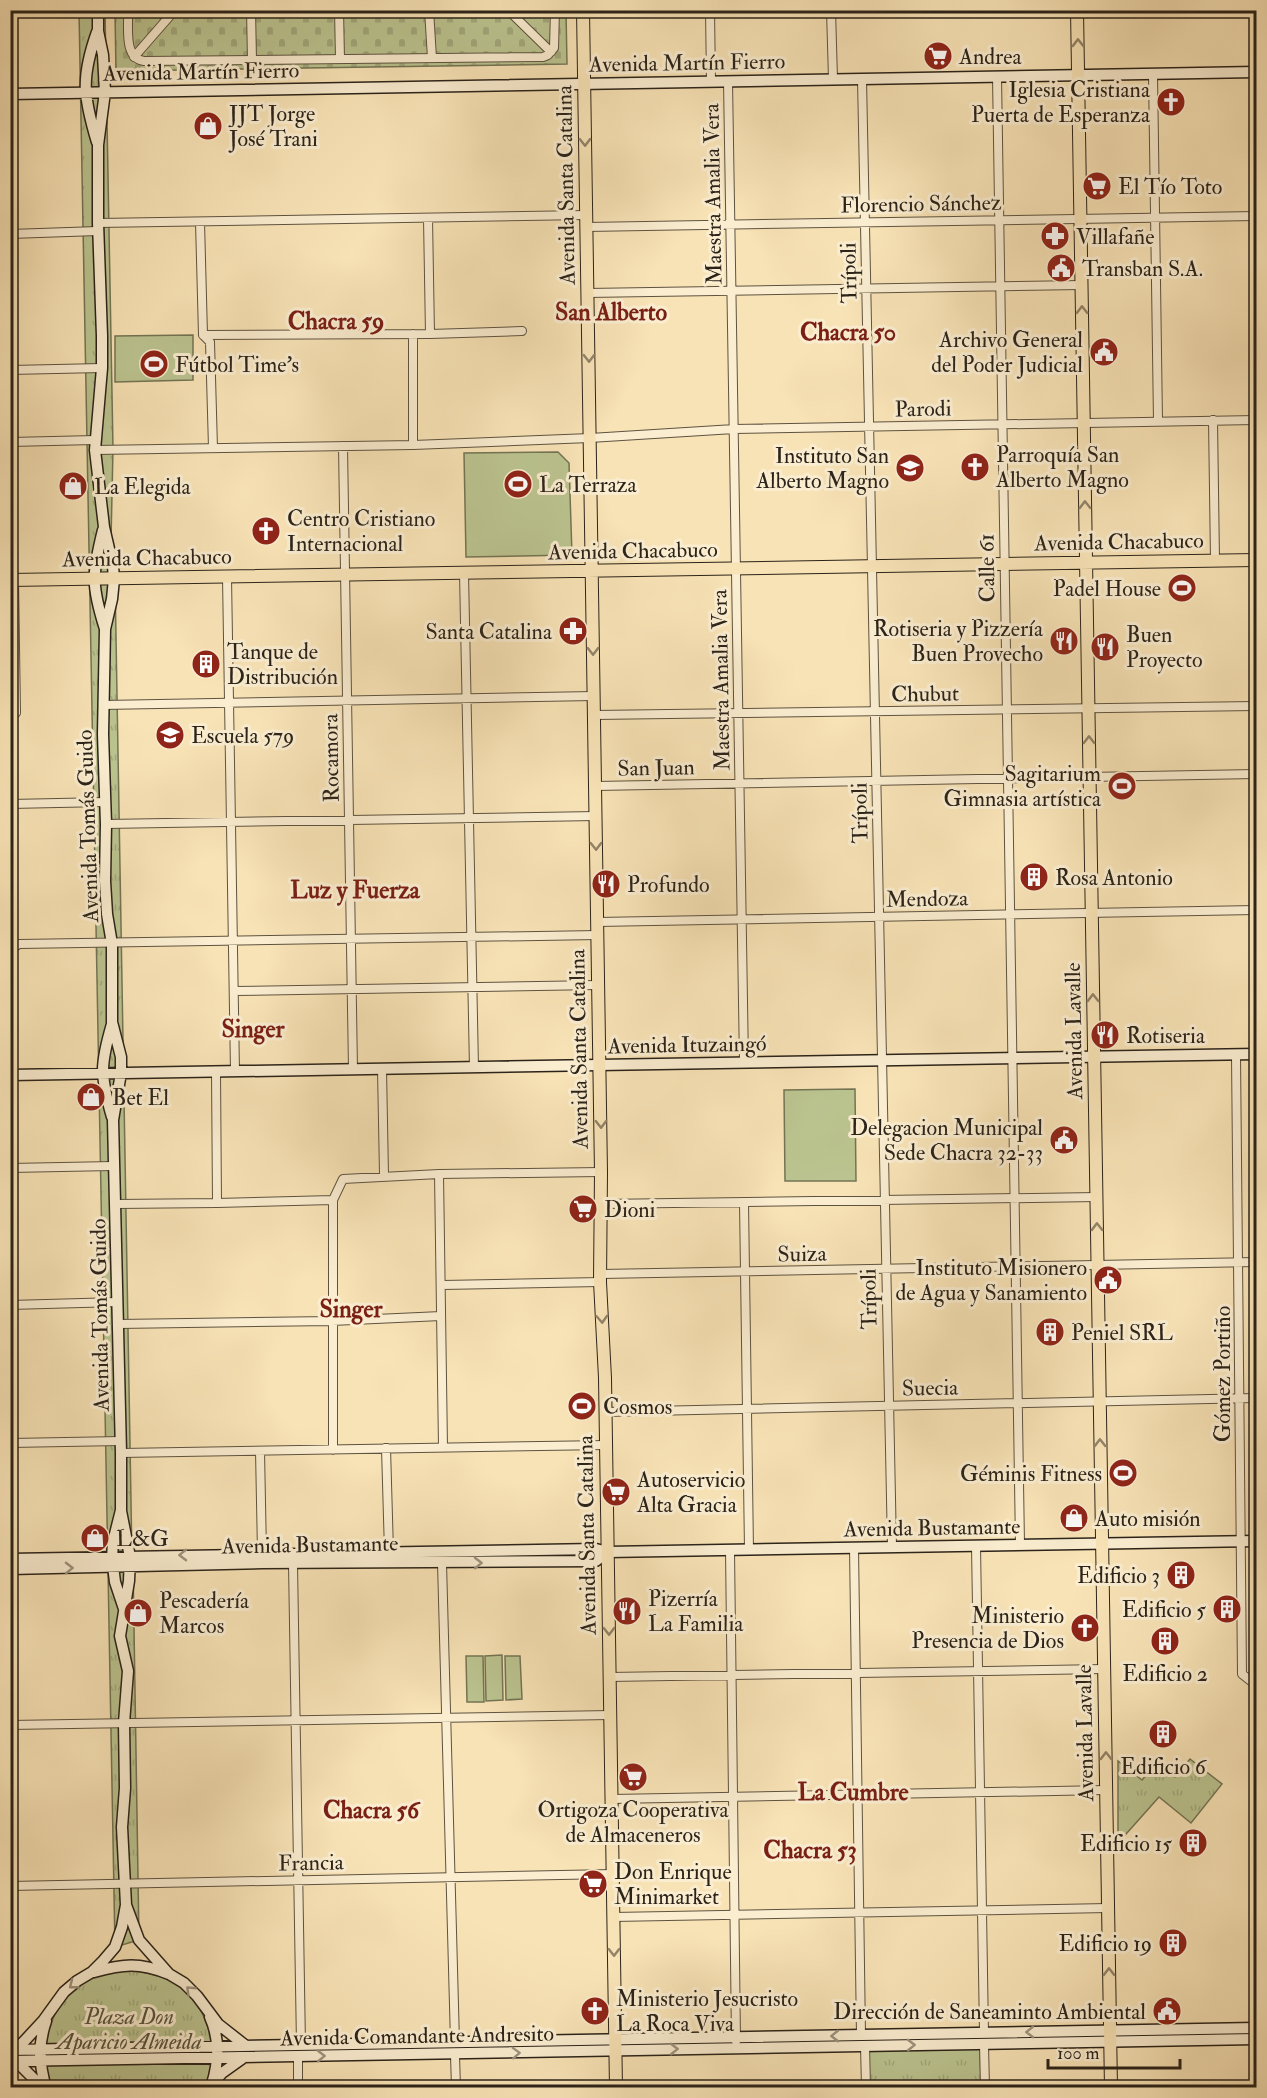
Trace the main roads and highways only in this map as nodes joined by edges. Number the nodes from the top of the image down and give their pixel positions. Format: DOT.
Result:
graph roads {
  1 [pos="98,10"];
  2 [pos="583,10"];
  3 [pos="1077,10"];
  4 [pos="98,31"];
  5 [pos="1257,72"];
  6 [pos="1078,75"];
  7 [pos="584,84"];
  8 [pos="105,92"];
  9 [pos="85,93"];
  10 [pos="10,94"];
  11 [pos="98,145"];
  12 [pos="104,527"];
  13 [pos="1257,560"];
  14 [pos="1086,563"];
  15 [pos="592,572"];
  16 [pos="94,579"];
  17 [pos="114,579"];
  18 [pos="12,580"];
  19 [pos="105,629"];
  20 [pos="112,1022"];
  21 [pos="1257,1054"];
  22 [pos="1094,1057"];
  23 [pos="600,1065"];
  24 [pos="102,1073"];
  25 [pos="121,1073"];
  26 [pos="10,1075"];
  27 [pos="113,1120"];
  28 [pos="121,1510"];
  29 [pos="1257,1541"];
  30 [pos="1102,1543"];
  31 [pos="608,1552"];
  32 [pos="550,1556"];
  33 [pos="10,1559"];
  34 [pos="130,1562"];
  35 [pos="113,1563"];
  36 [pos="10,1569"];
  37 [pos="125,1612"];
  38 [pos="126,1905"];
  39 [pos="92,1972"];
  40 [pos="169,1974"];
  41 [pos="54,2005"];
  42 [pos="207,2011"];
  43 [pos="1257,2028"];
  44 [pos="1110,2036"];
  45 [pos="1257,2039"];
  46 [pos="615,2045"];
  47 [pos="246,2051"];
  48 [pos="218,2052"];
  49 [pos="13,2055"];
  50 [pos="40,2055"];
  51 [pos="211,2086"];
  52 [pos="45,2088"];
  53 [pos="616,2088"];
  54 [pos="1111,2088"];
  1 -- 4 [label="main road, Avenida Tomás Guido"];
  2 -- 7 [label="main road, Avenida Santa Catalina"];
  6 -- 3 [label="main road, Avenida Lavalle, one-way"];
  4 -- 8 [label="main road, Avenida Tomás Guido"];
  4 -- 9 [label="main road, Avenida Tomás Guido"];
  5 -- 6 [label="main road, Avenida Martín Fierro"];
  6 -- 7 [label="main road, Avenida Martín Fierro"];
  14 -- 6 [label="main road, Avenida Lavalle, one-way"];
  7 -- 8 [label="main road, Avenida Martín Fierro"];
  7 -- 15 [label="main road, Avenida Santa Catalina, one-way"];
  8 -- 9 [label="main road, Avenida Martín Fierro"];
  8 -- 11 [label="main road, Avenida Tomás Guido"];
  9 -- 10 [label="main road, Avenida Martín Fierro"];
  9 -- 11 [label="main road, Avenida Tomás Guido"];
  11 -- 12 [label="main road, Avenida Tomás Guido"];
  12 -- 16 [label="main road, Avenida Tomás Guido"];
  12 -- 17 [label="main road, Avenida Tomás Guido"];
  13 -- 14 [label="main road, Avenida Chacabuco"];
  14 -- 15 [label="main road, Avenida Chacabuco"];
  22 -- 14 [label="main road, Avenida Lavalle, one-way"];
  15 -- 17 [label="main road, Avenida Chacabuco"];
  15 -- 23 [label="main road, Avenida Santa Catalina, one-way"];
  16 -- 17 [label="main road, Avenida Chacabuco"];
  16 -- 18 [label="main road, Avenida Chacabuco"];
  16 -- 19 [label="main road, Avenida Tomás Guido"];
  17 -- 19 [label="main road, Avenida Tomás Guido"];
  19 -- 20 [label="main road, Avenida Tomás Guido"];
  20 -- 24 [label="main road, Avenida Tomás Guido"];
  20 -- 25 [label="main road, Avenida Tomás Guido"];
  21 -- 22 [label="main road, Avenida Ituzaingó"];
  22 -- 23 [label="main road, Avenida Ituzaingó"];
  30 -- 22 [label="main road, Avenida Lavalle, one-way"];
  23 -- 25 [label="main road, Avenida Ituzaingó"];
  23 -- 31 [label="main road, Avenida Santa Catalina, one-way"];
  24 -- 25 [label="main road, Avenida Ituzaingó"];
  24 -- 26 [label="main road, Avenida Ituzaingó"];
  24 -- 27 [label="main road, Avenida Tomás Guido"];
  25 -- 27 [label="main road, Avenida Tomás Guido"];
  27 -- 28 [label="main road, Avenida Tomás Guido"];
  28 -- 34 [label="main road, Avenida Tomás Guido"];
  28 -- 35 [label="main road, Avenida Tomás Guido"];
  29 -- 30 [label="main road, Avenida Bustamante"];
  30 -- 31 [label="main road, Avenida Bustamante"];
  44 -- 30 [label="main road, Avenida Lavalle, one-way"];
  31 -- 32 [label="main road, Avenida Bustamante"];
  31 -- 46 [label="main road, Avenida Santa Catalina, one-way"];
  34 -- 32 [label="main road, Avenida Bustamante, one-way"];
  32 -- 34 [label="main road, Avenida Bustamante, one-way"];
  33 -- 35 [label="main road, Avenida Bustamante"];
  34 -- 35 [label="main road, Avenida Bustamante"];
  34 -- 37 [label="main road, Avenida Tomás Guido"];
  36 -- 35 [label="main road, Avenida Bustamante, one-way"];
  35 -- 37 [label="main road, Avenida Tomás Guido"];
  37 -- 38 [label="main road, Avenida Tomás Guido"];
  38 -- 39 [label="main road, Avenida Tomás Guido"];
  38 -- 40 [label="main road, Avenida Tomás Guido"];
  39 -- 40 [label="main road, Avenida Tomás Guido"];
  39 -- 41 [label="main road, Avenida Tomás Guido, one-way"];
  42 -- 40 [label="main road, Avenida Tomás Guido, one-way"];
  41 -- 49 [label="main road, Avenida Tomás Guido"];
  41 -- 50 [label="main road, Avenida Tomás Guido"];
  42 -- 47 [label="main road, Avenida Tomás Guido"];
  42 -- 48 [label="main road"];
  43 -- 44 [label="main road, Avenida Comandante Andresito"];
  44 -- 45 [label="main road, Avenida Comandante Andresito"];
  44 -- 46 [label="main road, Avenida Comandante Andresito"];
  44 -- 54 [label="main road, Avenida Lavalle"];
  46 -- 47 [label="main road, Avenida Comandante Andresito"];
  47 -- 46 [label="main road, Avenida Comandante Andresito, one-way"];
  46 -- 53 [label="main road, Avenida Santa Catalina"];
  47 -- 48 [label="main road, Avenida Comandante Andresito"];
  47 -- 51 [label="main road"];
  48 -- 50 [label="main road, Avenida Comandante Andresito"];
  48 -- 51 [label="main road"];
  49 -- 50 [label="main road, Avenida Comandante Andresito"];
  49 -- 52 [label="main road, Avenida Tomás Guido"];
  50 -- 52 [label="main road, Avenida Tomás Guido"];
}
